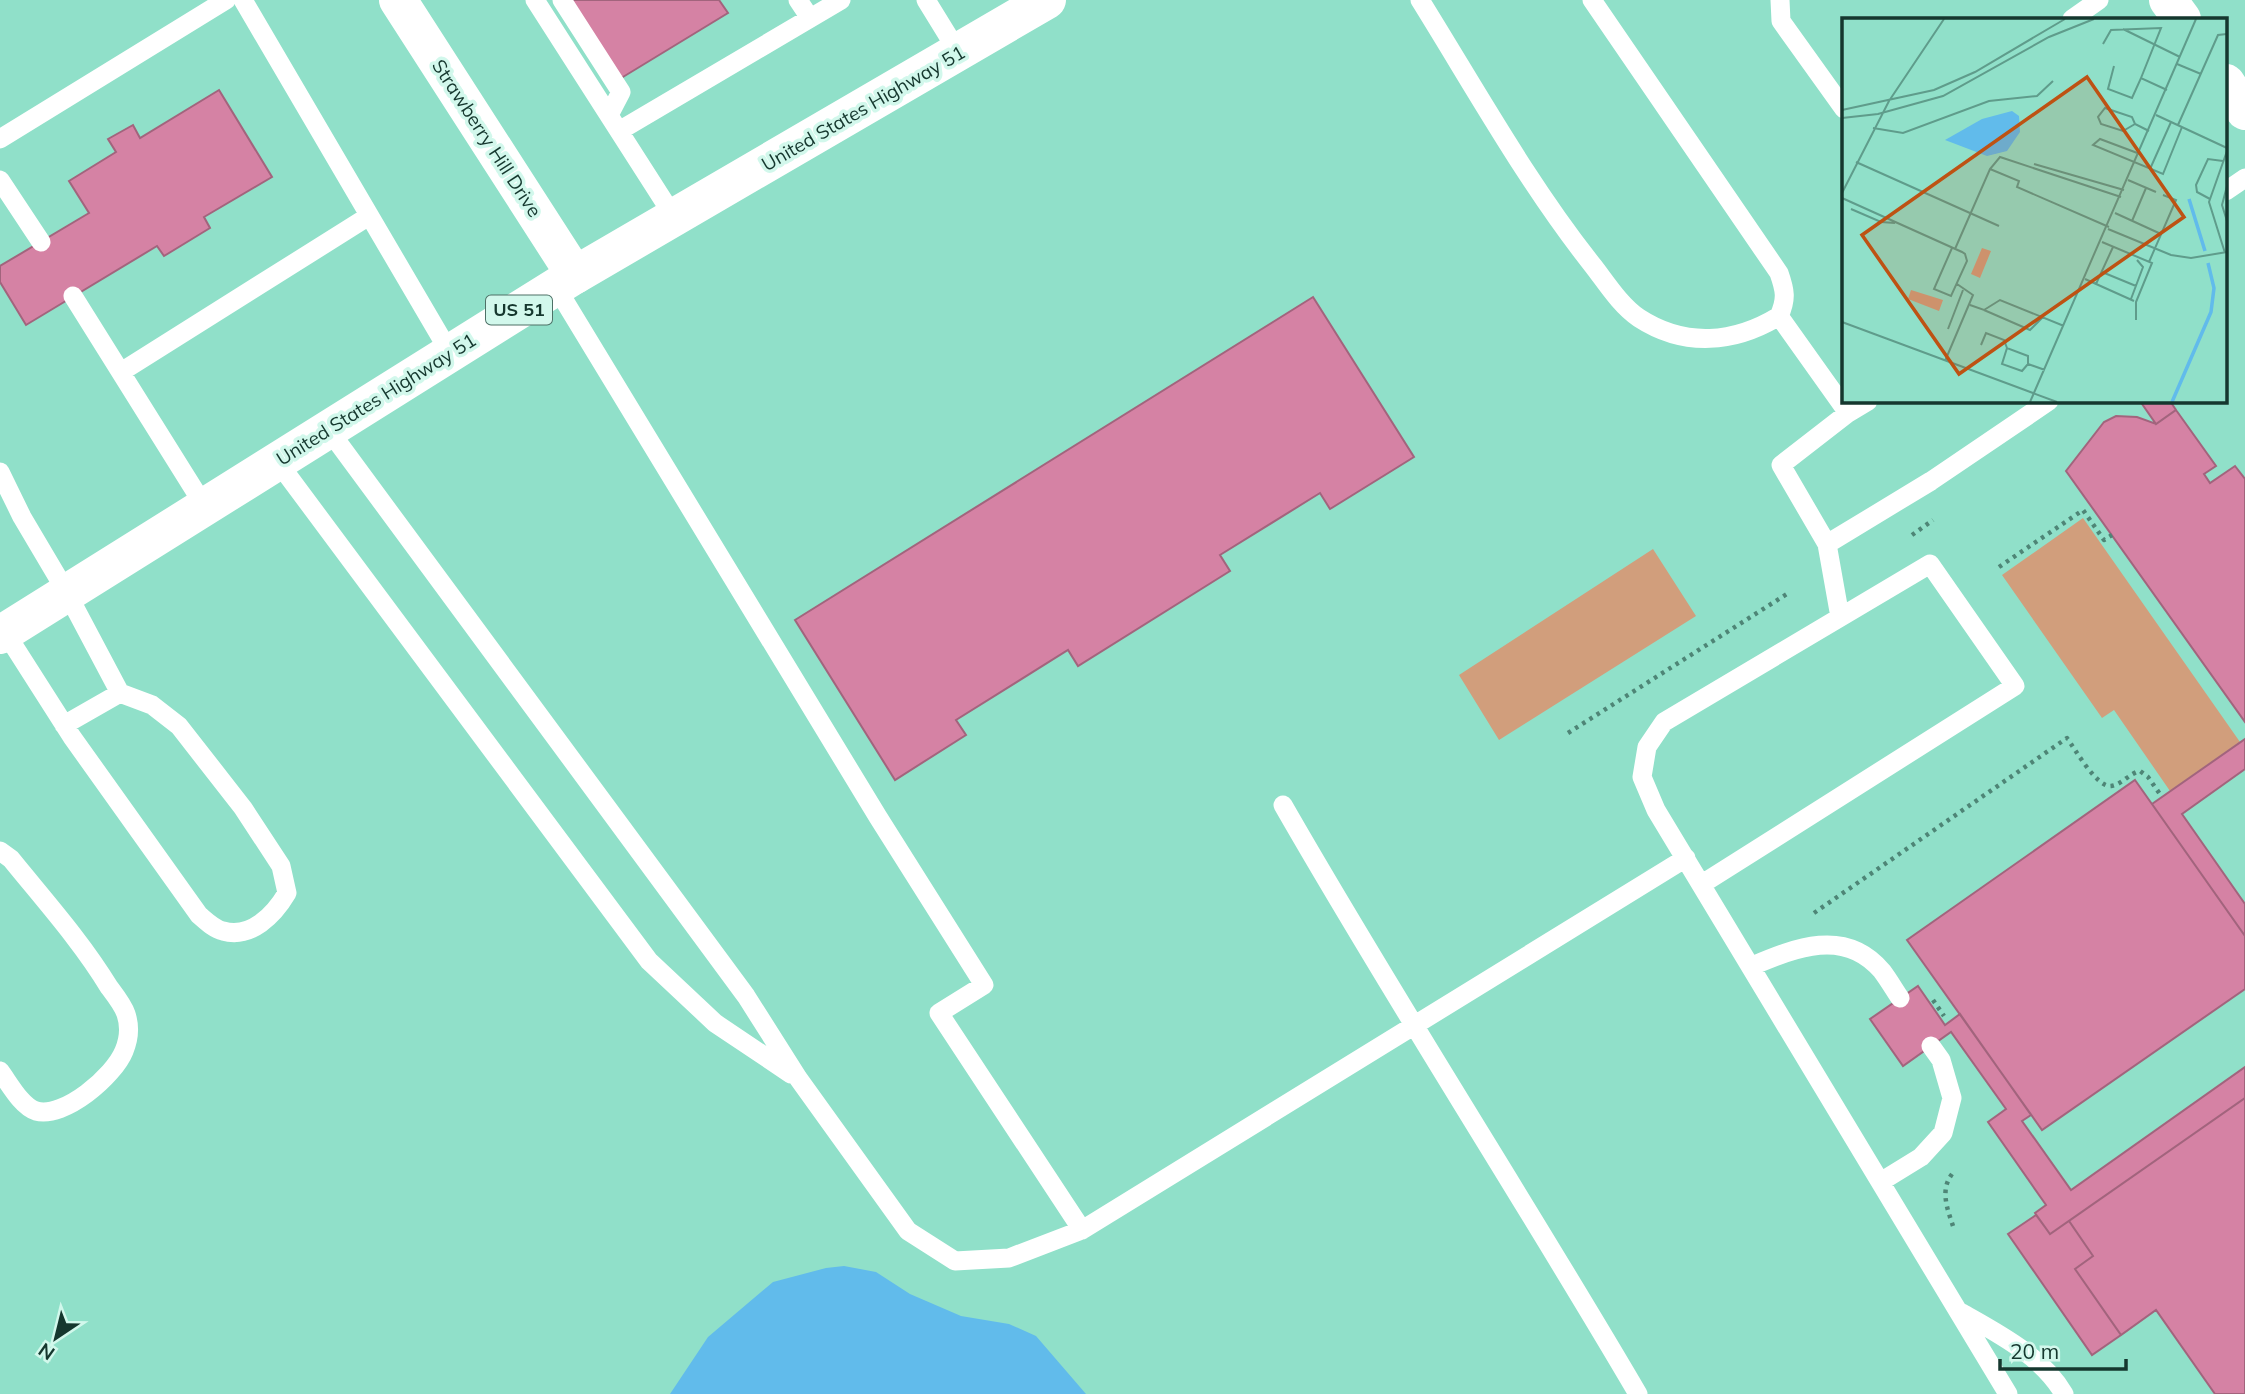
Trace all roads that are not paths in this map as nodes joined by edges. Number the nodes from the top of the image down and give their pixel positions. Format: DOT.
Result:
graph roads {
  1 [pos="226,0"];
  2 [pos="243,0"];
  3 [pos="398,0"];
  4 [pos="535,0"];
  5 [pos="562,0"];
  6 [pos="798,0"];
  7 [pos="841,0"];
  8 [pos="926,0"];
  9 [pos="1046,0"];
  10 [pos="1420,0"];
  11 [pos="1592,0"];
  12 [pos="1780,0"];
  13 [pos="2099,0"];
  14 [pos="2168,0"];
  15 [pos="2072,18"];
  16 [pos="2181,18"];
  17 [pos="810,19"];
  18 [pos="958,52"];
  19 [pos="2228,86"];
  20 [pos="1842,106"];
  21 [pos="2245,111"];
  22 [pos="614,123"];
  23 [pos="0,139"];
  24 [pos="2245,178"];
  25 [pos="0,180"];
  26 [pos="2228,190"];
  27 [pos="369,216"];
  28 [pos="674,217"];
  29 [pos="41,242"];
  30 [pos="566,281"];
  31 [pos="73,296"];
  32 [pos="1779,316"];
  33 [pos="450,353"];
  34 [pos="121,372"];
  35 [pos="1866,402"];
  36 [pos="2048,402"];
  37 [pos="1848,414"];
  38 [pos="328,429"];
  39 [pos="277,461"];
  40 [pos="2,480"];
  41 [pos="205,507"];
  42 [pos="1827,544"];
  43 [pos="68,593"];
  44 [pos="1840,618"];
  45 [pos="3,633"];
  46 [pos="120,692"];
  47 [pos="64,725"];
  48 [pos="1283,805"];
  49 [pos="0,851"];
  50 [pos="1686,858"];
  51 [pos="1702,884"];
  52 [pos="1752,966"];
  53 [pos="1900,998"];
  54 [pos="1413,1026"];
  55 [pos="1931,1046"];
  56 [pos="0,1071"];
  57 [pos="798,1078"];
  58 [pos="1882,1181"];
  59 [pos="1082,1230"];
  60 [pos="1958,1311"];
  61 [pos="1638,1394"];
  62 [pos="2008,1394"];
  63 [pos="2064,1394"];
  1 -- 23 [label="lane"];
  2 -- 27 [label="lane"];
  3 -- 30 [label="main road, Strawberry Hill Drive"];
  4 -- 22 [label="lane"];
  5 -- 22 [label="lane"];
  6 -- 17 [label="lane"];
  7 -- 17 [label="lane"];
  8 -- 18 [label="lane"];
  9 -- 18 [label="main road, United States Highway 51 / US 51"];
  10 -- 32 [label="lane"];
  11 -- 32 [label="lane"];
  12 -- 20 [label="lane"];
  13 -- 15 [label="lane"];
  14 -- 16 [label="main road"];
  17 -- 22 [label="lane"];
  18 -- 28 [label="main road, United States Highway 51 / US 51"];
  19 -- 21 [label="main road"];
  22 -- 28 [label="lane"];
  24 -- 26 [label="lane"];
  25 -- 29 [label="lane"];
  27 -- 33 [label="lane"];
  27 -- 34 [label="lane"];
  28 -- 30 [label="main road, United States Highway 51 / US 51"];
  30 -- 33 [label="main road, United States Highway 51 / US 51"];
  30 -- 59 [label="lane"];
  31 -- 34 [label="lane"];
  32 -- 37 [label="lane"];
  33 -- 38 [label="main road, United States Highway 51 / US 51"];
  34 -- 41 [label="lane"];
  35 -- 37 [label="lane"];
  36 -- 42 [label="lane"];
  37 -- 42 [label="lane"];
  38 -- 39 [label="main road, United States Highway 51 / US 51"];
  38 -- 57 [label="lane"];
  39 -- 41 [label="main road, United States Highway 51 / US 51"];
  39 -- 57 [label="lane"];
  40 -- 43 [label="lane"];
  41 -- 43 [label="main road, United States Highway 51 / US 51"];
  42 -- 44 [label="lane"];
  43 -- 45 [label="main road, United States Highway 51 / US 51"];
  43 -- 46 [label="lane"];
  44 -- 50 [label="lane"];
  44 -- 51 [label="lane"];
  45 -- 47 [label="lane"];
  46 -- 47 [label="lane"];
  46 -- 47 [label="lane"];
  48 -- 54 [label="lane"];
  49 -- 56 [label="lane"];
  50 -- 51 [label="lane"];
  50 -- 54 [label="lane"];
  51 -- 52 [label="lane"];
  52 -- 53 [label="lane"];
  52 -- 58 [label="lane"];
  54 -- 59 [label="lane"];
  54 -- 61 [label="lane"];
  55 -- 58 [label="lane"];
  57 -- 59 [label="lane"];
  58 -- 60 [label="lane"];
  60 -- 62 [label="lane"];
  60 -- 63 [label="lane"];
}
